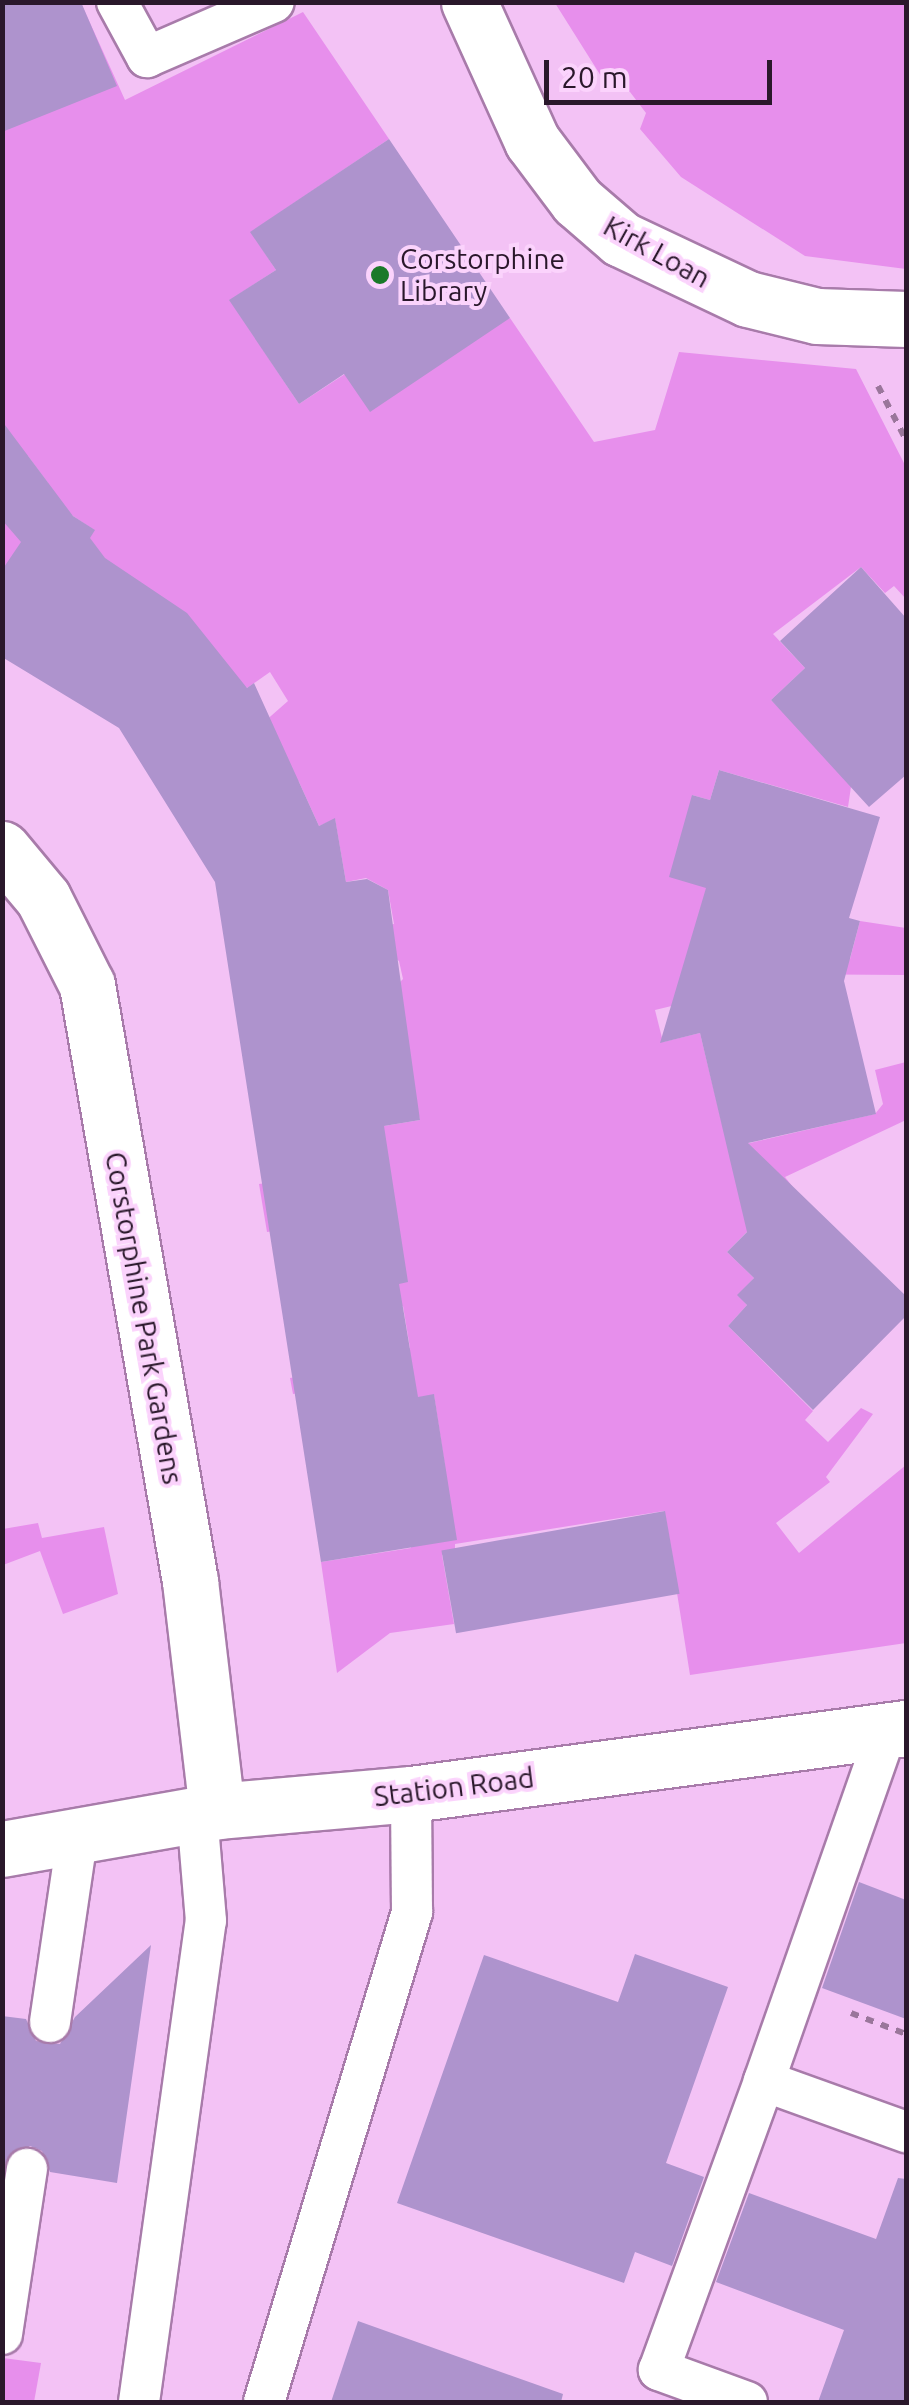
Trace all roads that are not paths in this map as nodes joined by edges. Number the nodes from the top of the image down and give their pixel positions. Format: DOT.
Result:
graph roads {
  1 [pos="117,2"];
  2 [pos="274,2"];
  3 [pos="469,2"];
  4 [pos="906,319"];
  5 [pos="2,849"];
  6 [pos="897,1729"];
  7 [pos="411,1794"];
  8 [pos="207,1813"];
  9 [pos="78,1832"];
  10 [pos="2,1849"];
  11 [pos="50,2022"];
  12 [pos="764,2081"];
  13 [pos="906,2132"];
  14 [pos="27,2169"];
  15 [pos="2,2334"];
  16 [pos="139,2402"];
  17 [pos="264,2402"];
  18 [pos="748,2402"];
  1 -- 2 [label="lane"];
  3 -- 4 [label="street, Kirk Loan"];
  5 -- 8 [label="street, Corstorphine Park Gardens"];
  6 -- 7 [label="street, Station Road"];
  6 -- 12 [label="lane"];
  7 -- 8 [label="street, Station Road"];
  7 -- 17 [label="lane"];
  8 -- 9 [label="street, Station Road"];
  8 -- 16 [label="lane"];
  9 -- 10 [label="street, Station Road"];
  9 -- 11 [label="lane"];
  12 -- 13 [label="lane"];
  12 -- 18 [label="lane"];
  14 -- 15 [label="lane"];
}
